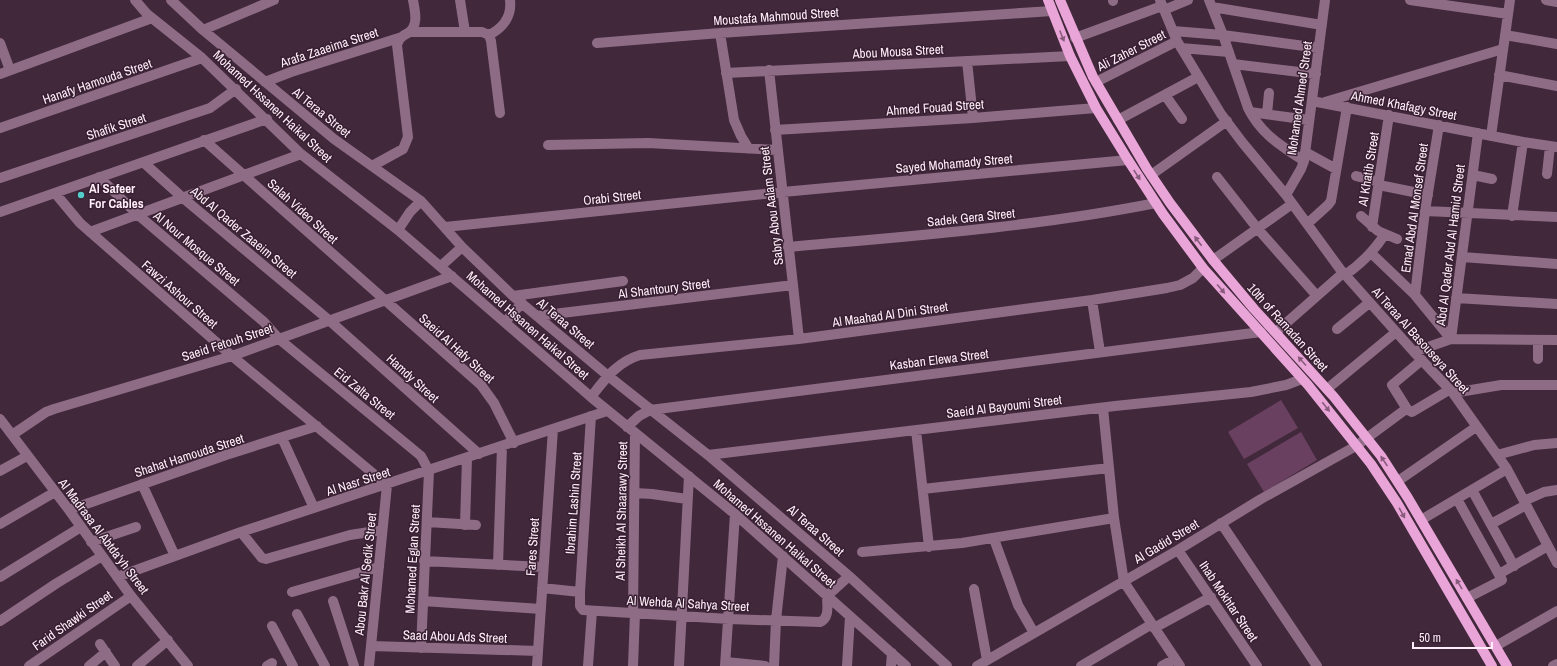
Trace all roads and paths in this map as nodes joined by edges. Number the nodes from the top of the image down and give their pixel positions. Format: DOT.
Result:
graph roads {
  1 [pos="135,0"];
  2 [pos="171,0"];
  3 [pos="274,0"];
  4 [pos="413,0"];
  5 [pos="460,0"];
  6 [pos="510,0"];
  7 [pos="1048,0"];
  8 [pos="1060,0"];
  9 [pos="1188,0"];
  10 [pos="1325,0"];
  11 [pos="1410,0"];
  12 [pos="1510,0"];
  13 [pos="1546,0"];
  14 [pos="1557,2"];
  15 [pos="1210,3"];
  16 [pos="1162,5"];
  17 [pos="1052,12"];
  18 [pos="1508,14"];
  19 [pos="152,18"];
  20 [pos="1322,25"];
  21 [pos="203,30"];
  22 [pos="465,32"];
  23 [pos="720,33"];
  24 [pos="406,34"];
  25 [pos="489,35"];
  26 [pos="1223,35"];
  27 [pos="1505,35"];
  28 [pos="1075,38"];
  29 [pos="1177,40"];
  30 [pos="597,43"];
  31 [pos="0,44"];
  32 [pos="1557,44"];
  33 [pos="1319,48"];
  34 [pos="1503,49"];
  35 [pos="1229,52"];
  36 [pos="1070,56"];
  37 [pos="202,58"];
  38 [pos="967,61"];
  39 [pos="1233,64"];
  40 [pos="769,70"];
  41 [pos="5,72"];
  42 [pos="726,73"];
  43 [pos="1316,74"];
  44 [pos="1499,75"];
  45 [pos="1198,78"];
  46 [pos="265,82"];
  47 [pos="1096,82"];
  48 [pos="1557,86"];
  49 [pos="236,89"];
  50 [pos="1269,93"];
  51 [pos="1165,95"];
  52 [pos="1312,101"];
  53 [pos="1323,103"];
  54 [pos="1347,107"];
  55 [pos="1096,108"];
  56 [pos="1250,112"];
  57 [pos="500,113"];
  58 [pos="1267,114"];
  59 [pos="1389,115"];
  60 [pos="973,118"];
  61 [pos="267,119"];
  62 [pos="1182,119"];
  63 [pos="1118,120"];
  64 [pos="1309,120"];
  65 [pos="1226,121"];
  66 [pos="1439,125"];
  67 [pos="0,128"];
  68 [pos="775,130"];
  69 [pos="1478,133"];
  70 [pos="1491,136"];
  71 [pos="204,140"];
  72 [pos="1523,142"];
  73 [pos="548,145"];
  74 [pos="1554,146"];
  75 [pos="749,149"];
  76 [pos="777,150"];
  77 [pos="301,154"];
  78 [pos="1304,156"];
  79 [pos="1128,160"];
  80 [pos="143,162"];
  81 [pos="372,166"];
  82 [pos="1336,169"];
  83 [pos="1547,174"];
  84 [pos="244,175"];
  85 [pos="1152,175"];
  86 [pos="1473,175"];
  87 [pos="1356,176"];
  88 [pos="99,177"];
  89 [pos="1217,177"];
  90 [pos="0,178"];
  91 [pos="1492,178"];
  92 [pos="1379,183"];
  93 [pos="782,192"];
  94 [pos="55,193"];
  95 [pos="1286,195"];
  96 [pos="1428,195"];
  97 [pos="183,198"];
  98 [pos="421,201"];
  99 [pos="1156,203"];
  100 [pos="1292,204"];
  101 [pos="1425,211"];
  102 [pos="0,212"];
  103 [pos="1468,213"];
  104 [pos="137,214"];
  105 [pos="1360,216"];
  106 [pos="1512,216"];
  107 [pos="1557,217"];
  108 [pos="1307,224"];
  109 [pos="445,227"];
  110 [pos="1372,227"];
  111 [pos="1257,228"];
  112 [pos="398,230"];
  113 [pos="90,232"];
  114 [pos="1384,234"];
  115 [pos="1397,238"];
  116 [pos="462,247"];
  117 [pos="788,247"];
  118 [pos="1371,253"];
  119 [pos="1462,257"];
  120 [pos="1213,260"];
  121 [pos="1557,264"];
  122 [pos="441,266"];
  123 [pos="1203,268"];
  124 [pos="1344,274"];
  125 [pos="452,276"];
  126 [pos="623,280"];
  127 [pos="793,285"];
  128 [pos="1415,295"];
  129 [pos="513,296"];
  130 [pos="1317,296"];
  131 [pos="1456,298"];
  132 [pos="1092,300"];
  133 [pos="385,301"];
  134 [pos="1369,302"];
  135 [pos="522,303"];
  136 [pos="1557,304"];
  137 [pos="537,316"];
  138 [pos="330,321"];
  139 [pos="505,322"];
  140 [pos="1337,329"];
  141 [pos="1261,332"];
  142 [pos="1276,332"];
  143 [pos="1396,332"];
  144 [pos="1451,338"];
  145 [pos="279,339"];
  146 [pos="799,339"];
  147 [pos="1538,340"];
  148 [pos="1557,340"];
  149 [pos="1100,352"];
  150 [pos="1414,352"];
  151 [pos="232,356"];
  152 [pos="1538,359"];
  153 [pos="1422,360"];
  154 [pos="607,375"];
  155 [pos="1302,379"];
  156 [pos="1557,385"];
  157 [pos="1327,389"];
  158 [pos="1451,391"];
  159 [pos="591,397"];
  160 [pos="1103,408"];
  161 [pos="1407,409"];
  162 [pos="650,410"];
  163 [pos="608,411"];
  164 [pos="591,416"];
  165 [pos="1,423"];
  166 [pos="317,426"];
  167 [pos="1476,427"];
  168 [pos="553,429"];
  169 [pos="631,430"];
  170 [pos="916,430"];
  171 [pos="12,435"];
  172 [pos="1367,437"];
  173 [pos="282,438"];
  174 [pos="514,443"];
  175 [pos="1557,443"];
  176 [pos="502,446"];
  177 [pos="1356,446"];
  178 [pos="479,454"];
  179 [pos="708,455"];
  180 [pos="1497,455"];
  181 [pos="28,456"];
  182 [pos="467,458"];
  183 [pos="1109,468"];
  184 [pos="1507,469"];
  185 [pos="0,471"];
  186 [pos="429,471"];
  187 [pos="689,476"];
  188 [pos="1398,481"];
  189 [pos="142,484"];
  190 [pos="387,485"];
  191 [pos="923,489"];
  192 [pos="1472,490"];
  193 [pos="1557,490"];
  194 [pos="55,492"];
  195 [pos="635,494"];
  196 [pos="688,499"];
  197 [pos="1457,499"];
  198 [pos="1525,503"];
  199 [pos="314,508"];
  200 [pos="68,510"];
  201 [pos="735,514"];
  202 [pos="1114,518"];
  203 [pos="1421,520"];
  204 [pos="427,522"];
  205 [pos="1221,523"];
  206 [pos="0,524"];
  207 [pos="1491,524"];
  208 [pos="465,525"];
  209 [pos="476,525"];
  210 [pos="81,527"];
  211 [pos="136,527"];
  212 [pos="382,530"];
  213 [pos="241,532"];
  214 [pos="994,539"];
  215 [pos="91,542"];
  216 [pos="1548,546"];
  217 [pos="929,547"];
  218 [pos="1178,550"];
  219 [pos="862,552"];
  220 [pos="102,556"];
  221 [pos="175,556"];
  222 [pos="783,556"];
  223 [pos="424,561"];
  224 [pos="1557,563"];
  225 [pos="498,565"];
  226 [pos="1514,566"];
  227 [pos="379,567"];
  228 [pos="543,567"];
  229 [pos="1499,574"];
  230 [pos="849,576"];
  231 [pos="0,577"];
  232 [pos="117,577"];
  233 [pos="1124,582"];
  234 [pos="542,588"];
  235 [pos="974,589"];
  236 [pos="292,592"];
  237 [pos="580,592"];
  238 [pos="131,596"];
  239 [pos="827,596"];
  240 [pos="1211,597"];
  241 [pos="1467,598"];
  242 [pos="333,601"];
  243 [pos="423,601"];
  244 [pos="541,609"];
  245 [pos="592,611"];
  246 [pos="1557,611"];
  247 [pos="634,613"];
  248 [pos="297,614"];
  249 [pos="682,615"];
  250 [pos="850,616"];
  251 [pos="1479,617"];
  252 [pos="729,619"];
  253 [pos="776,620"];
  254 [pos="0,622"];
  255 [pos="1467,622"];
  256 [pos="272,626"];
  257 [pos="1153,626"];
  258 [pos="1034,633"];
  259 [pos="168,640"];
  260 [pos="1496,646"];
  261 [pos="421,648"];
  262 [pos="538,651"];
  263 [pos="892,653"];
  264 [pos="370,656"];
  265 [pos="987,660"];
  266 [pos="1178,662"];
  267 [pos="726,664"];
  268 [pos="1557,664"];
  269 [pos="29,666"];
  270 [pos="89,666"];
  271 [pos="115,666"];
  272 [pos="137,666"];
  273 [pos="188,666"];
  274 [pos="293,666"];
  275 [pos="325,666"];
  276 [pos="355,666"];
  277 [pos="537,666"];
  278 [pos="588,666"];
  279 [pos="633,666"];
  280 [pos="679,666"];
  281 [pos="766,666"];
  282 [pos="774,666"];
  283 [pos="847,666"];
  284 [pos="891,666"];
  285 [pos="906,666"];
  286 [pos="947,666"];
  287 [pos="977,666"];
  288 [pos="1081,666"];
  289 [pos="1162,666"];
  290 [pos="1258,666"];
  291 [pos="1317,666"];
  292 [pos="1492,666"];
  293 [pos="1507,666"];
  294 [pos="1553,666"];
  1 -- 19 [label="street, Mohamed Hssanen Haikal Street"];
  2 -- 21 [label="street, Al Teraa Street"];
  3 -- 21 [label="street"];
  4 -- 24 [label="street"];
  5 -- 22 [label="street"];
  6 -- 25 [label="street"];
  7 -- 17 [label="main road, 10th of Ramadan Street"];
  8 -- 28 [label="main road, 10th of Ramadan Street"];
  9 -- 16 [label="street"];
  10 -- 20 [label="street, Mohamed Ahmed Street"];
  11 -- 18 [label="street"];
  12 -- 18 [label="street"];
  13 -- 14 [label="street"];
  15 -- 20 [label="street"];
  15 -- 26 [label="street"];
  16 -- 28 [label="street"];
  16 -- 29 [label="street, Al Teraa Al Basouseya Street"];
  17 -- 23 [label="street, Moustafa Mahmoud Street"];
  17 -- 36 [label="main road, 10th of Ramadan Street, one-way"];
  18 -- 27 [label="street"];
  19 -- 37 [label="street, Mohamed Hssanen Haikal Street"];
  19 -- 41 [label="street"];
  20 -- 33 [label="street, Mohamed Ahmed Street"];
  21 -- 46 [label="street, Al Teraa Street"];
  22 -- 24 [label="street, Arafa Zaaeima Street"];
  22 -- 25 [label="street, Arafa Zaaeima Street"];
  23 -- 30 [label="street, Moustafa Mahmoud Street"];
  23 -- 42 [label="street"];
  24 -- 46 [label="street, Arafa Zaaeima Street"];
  24 -- 81 [label="street"];
  25 -- 57 [label="street"];
  26 -- 29 [label="street"];
  26 -- 33 [label="street"];
  26 -- 35 [label="street"];
  27 -- 32 [label="street"];
  27 -- 34 [label="street"];
  28 -- 47 [label="main road, 10th of Ramadan Street"];
  29 -- 35 [label="street"];
  29 -- 45 [label="street, Al Teraa Al Basouseya Street"];
  29 -- 47 [label="street, Ali Zaher Street"];
  31 -- 41 [label="street"];
  33 -- 43 [label="street, Mohamed Ahmed Street"];
  34 -- 44 [label="street"];
  34 -- 53 [label="street"];
  35 -- 39 [label="street"];
  36 -- 38 [label="street, Abou Mousa Street"];
  36 -- 55 [label="main road, 10th of Ramadan Street"];
  37 -- 49 [label="street, Mohamed Hssanen Haikal Street"];
  37 -- 67 [label="street, Hanafy Hamouda Street"];
  38 -- 40 [label="street, Abou Mousa Street"];
  38 -- 60 [label="street"];
  39 -- 43 [label="street"];
  39 -- 56 [label="street"];
  40 -- 42 [label="street, Abou Mousa Street"];
  40 -- 68 [label="street, Sabry Abou Aalam Street"];
  42 -- 75 [label="street"];
  43 -- 52 [label="street, Mohamed Ahmed Street"];
  44 -- 48 [label="street"];
  44 -- 70 [label="street"];
  45 -- 51 [label="street"];
  45 -- 65 [label="street, Al Teraa Al Basouseya Street"];
  46 -- 81 [label="street, Al Teraa Street"];
  47 -- 63 [label="main road, 10th of Ramadan Street"];
  49 -- 61 [label="street, Mohamed Hssanen Haikal Street"];
  49 -- 90 [label="street, Shafik Street"];
  50 -- 58 [label="street"];
  51 -- 62 [label="street"];
  51 -- 63 [label="street"];
  52 -- 53 [label="street, Ahmed Khafagy Street"];
  52 -- 64 [label="street, Mohamed Ahmed Street"];
  53 -- 54 [label="street, Ahmed Khafagy Street"];
  54 -- 59 [label="street, Ahmed Khafagy Street"];
  54 -- 82 [label="street"];
  55 -- 60 [label="street, Ahmed Fouad Street"];
  55 -- 79 [label="main road, 10th of Ramadan Street"];
  56 -- 58 [label="street"];
  56 -- 78 [label="street"];
  58 -- 64 [label="street"];
  59 -- 66 [label="street, Ahmed Khafagy Street"];
  59 -- 92 [label="street, Al Khatib Street"];
  60 -- 68 [label="street, Ahmed Fouad Street"];
  61 -- 71 [label="street"];
  61 -- 77 [label="street, Mohamed Hssanen Haikal Street"];
  63 -- 85 [label="main road, 10th of Ramadan Street"];
  64 -- 78 [label="street, Mohamed Ahmed Street"];
  65 -- 85 [label="street"];
  65 -- 95 [label="street, Al Teraa Al Basouseya Street"];
  66 -- 69 [label="street, Ahmed Khafagy Street"];
  66 -- 96 [label="street, Emad Abd Al Monsef Street"];
  68 -- 76 [label="street, Sabry Abou Aalam Street"];
  69 -- 70 [label="street, Ahmed Khafagy Street"];
  69 -- 86 [label="street, Abd Al Qader Abd Al Hamid Street"];
  70 -- 72 [label="street, Ahmed Khafagy Street"];
  71 -- 80 [label="street"];
  71 -- 84 [label="street, Salah Video Street"];
  72 -- 74 [label="street, Ahmed Khafagy Street"];
  72 -- 106 [label="street"];
  73 -- 75 [label="street"];
  74 -- 83 [label="street"];
  75 -- 76 [label="street"];
  76 -- 93 [label="street, Sabry Abou Aalam Street"];
  77 -- 84 [label="street"];
  77 -- 112 [label="street, Mohamed Hssanen Haikal Street"];
  78 -- 82 [label="street"];
  78 -- 95 [label="street, Mohamed Ahmed Street"];
  79 -- 93 [label="street, Sayed Mohamady Street"];
  79 -- 99 [label="main road, 10th of Ramadan Street, one-way"];
  80 -- 88 [label="street"];
  80 -- 97 [label="street, Abd Al Qader Zaaeim Street"];
  81 -- 98 [label="street, Al Teraa Street"];
  82 -- 108 [label="street"];
  84 -- 97 [label="street"];
  84 -- 133 [label="street, Salah Video Street"];
  120 -- 85 [label="main road, 10th of Ramadan Street, one-way"];
  86 -- 91 [label="street"];
  86 -- 103 [label="street, Abd Al Qader Abd Al Hamid Street"];
  87 -- 92 [label="street"];
  88 -- 94 [label="street"];
  88 -- 104 [label="street, Al Nour Mosque Street"];
  89 -- 111 [label="street"];
  92 -- 96 [label="street"];
  92 -- 110 [label="street, Al Khatib Street"];
  93 -- 109 [label="street, Orabi Street"];
  93 -- 117 [label="street, Sabry Abou Aalam Street"];
  94 -- 102 [label="street"];
  94 -- 113 [label="street, Fawzi Ashour Street"];
  95 -- 100 [label="street, Al Teraa Al Basouseya Street"];
  96 -- 101 [label="street, Emad Abd Al Monsef Street"];
  97 -- 104 [label="street"];
  97 -- 138 [label="street, Abd Al Qader Zaaeim Street"];
  98 -- 109 [label="street, Al Teraa Street"];
  98 -- 112 [label="street"];
  99 -- 117 [label="street, Sadek Gera Street"];
  99 -- 123 [label="main road, 10th of Ramadan Street"];
  100 -- 108 [label="street, Al Teraa Al Basouseya Street"];
  100 -- 111 [label="street"];
  101 -- 103 [label="street"];
  101 -- 128 [label="street, Emad Abd Al Monsef Street"];
  103 -- 106 [label="street"];
  103 -- 119 [label="street, Abd Al Qader Abd Al Hamid Street"];
  104 -- 113 [label="street"];
  104 -- 145 [label="street, Al Nour Mosque Street"];
  105 -- 110 [label="street"];
  106 -- 107 [label="street"];
  108 -- 124 [label="street, Al Teraa Al Basouseya Street"];
  109 -- 116 [label="street, Al Teraa Street"];
  110 -- 114 [label="street"];
  111 -- 120 [label="street"];
  111 -- 130 [label="street"];
  112 -- 122 [label="street, Mohamed Hssanen Haikal Street"];
  113 -- 151 [label="street, Fawzi Ashour Street"];
  114 -- 115 [label="street"];
  114 -- 118 [label="street"];
  116 -- 122 [label="street"];
  116 -- 129 [label="street, Al Teraa Street"];
  117 -- 127 [label="street, Sabry Abou Aalam Street"];
  118 -- 124 [label="street"];
  118 -- 128 [label="street, Abd Al Qader Abd Al Hamid Street"];
  119 -- 121 [label="street"];
  119 -- 131 [label="street, Abd Al Qader Abd Al Hamid Street"];
  120 -- 142 [label="main road, 10th of Ramadan Street"];
  122 -- 125 [label="street, Mohamed Hssanen Haikal Street"];
  123 -- 132 [label="street, Al Maahad Al Dini Street"];
  123 -- 141 [label="main road, 10th of Ramadan Street, one-way"];
  124 -- 130 [label="street"];
  124 -- 134 [label="street, Al Teraa Al Basouseya Street"];
  125 -- 133 [label="street, Saeid Fetouh Street"];
  125 -- 139 [label="street, Mohamed Hssanen Haikal Street"];
  126 -- 129 [label="street"];
  127 -- 137 [label="street, Al Shantoury Street"];
  127 -- 146 [label="street, Sabry Abou Aalam Street"];
  128 -- 144 [label="street, Abd Al Qader Abd Al Hamid Street"];
  129 -- 135 [label="street, Al Teraa Street"];
  130 -- 142 [label="street"];
  131 -- 136 [label="street"];
  131 -- 144 [label="street, Abd Al Qader Abd Al Hamid Street"];
  132 -- 146 [label="street, Al Maahad Al Dini Street"];
  132 -- 149 [label="street"];
  133 -- 138 [label="street, Saeid Fetouh Street"];
  133 -- 174 [label="street, Saeid Al Hafy Street"];
  134 -- 140 [label="street"];
  134 -- 143 [label="street, Al Teraa Al Basouseya Street"];
  135 -- 137 [label="street, Al Teraa Street"];
  135 -- 139 [label="street"];
  137 -- 154 [label="street, Al Teraa Street"];
  138 -- 145 [label="street, Saeid Fetouh Street"];
  138 -- 178 [label="street, Hamdy Street"];
  139 -- 159 [label="street, Mohamed Hssanen Haikal Street"];
  141 -- 149 [label="street, Kasban Elewa Street"];
  141 -- 155 [label="main road, 10th of Ramadan Street"];
  157 -- 142 [label="main road, 10th of Ramadan Street, one-way"];
  143 -- 150 [label="street, Al Teraa Al Basouseya Street"];
  143 -- 157 [label="street"];
  144 -- 147 [label="street"];
  144 -- 150 [label="street"];
  145 -- 151 [label="street, Saeid Fetouh Street"];
  145 -- 186 [label="street, Eid Zalta Street"];
  146 -- 154 [label="street, Al Maahad Al Dini Street"];
  147 -- 148 [label="street"];
  147 -- 152 [label="street"];
  149 -- 162 [label="street, Kasban Elewa Street"];
  150 -- 153 [label="street, Al Teraa Al Basouseya Street"];
  151 -- 166 [label="street, Fawzi Ashour Street"];
  151 -- 171 [label="street, Saeid Fetouh Street"];
  153 -- 158 [label="street, Al Teraa Al Basouseya Street"];
  153 -- 161 [label="street"];
  154 -- 159 [label="street, Al Maahad Al Dini Street"];
  154 -- 162 [label="street, Al Teraa Street"];
  155 -- 160 [label="street, Saeid Al Bayoumi Street"];
  155 -- 177 [label="main road, 10th of Ramadan Street, one-way"];
  156 -- 158 [label="street"];
  157 -- 172 [label="main road, 10th of Ramadan Street"];
  158 -- 161 [label="street"];
  158 -- 167 [label="street, Al Teraa Al Basouseya Street"];
  159 -- 163 [label="street, Mohamed Hssanen Haikal Street"];
  160 -- 170 [label="street, Saeid Al Bayoumi Street"];
  160 -- 183 [label="street"];
  161 -- 172 [label="street, Al Gadid Street"];
  162 -- 169 [label="street, Kasban Elewa Street"];
  162 -- 179 [label="street, Al Teraa Street"];
  163 -- 164 [label="street, Al Nasr Street"];
  163 -- 169 [label="street, Mohamed Hssanen Haikal Street"];
  164 -- 168 [label="street, Al Nasr Street"];
  164 -- 237 [label="street, Ibrahim Lashin Street"];
  165 -- 171 [label="street, Al Madrasa Al Abtda'yh Street"];
  166 -- 173 [label="street, Shahat Hamouda Street"];
  166 -- 190 [label="street, Fawzi Ashour Street"];
  167 -- 180 [label="street, Al Teraa Al Basouseya Street"];
  167 -- 188 [label="street"];
  168 -- 174 [label="street, Al Nasr Street"];
  168 -- 228 [label="street, Fares Street"];
  169 -- 187 [label="street, Mohamed Hssanen Haikal Street"];
  169 -- 195 [label="street, Al Sheikh Al Shaarawy Street"];
  170 -- 179 [label="street, Saeid Al Bayoumi Street"];
  170 -- 191 [label="street"];
  171 -- 181 [label="street, Al Madrasa Al Abtda'yh Street"];
  172 -- 177 [label="street, Al Gadid Street"];
  188 -- 172 [label="main road, 10th of Ramadan Street, one-way"];
  173 -- 189 [label="street, Shahat Hamouda Street"];
  173 -- 199 [label="street"];
  174 -- 176 [label="street, Al Nasr Street"];
  175 -- 180 [label="street"];
  176 -- 178 [label="street, Al Nasr Street"];
  176 -- 225 [label="street"];
  177 -- 205 [label="street, Al Gadid Street"];
  177 -- 255 [label="main road, 10th of Ramadan Street, one-way"];
  178 -- 182 [label="street, Al Nasr Street"];
  179 -- 230 [label="street, Al Teraa Street"];
  180 -- 184 [label="street, Al Teraa Al Basouseya Street"];
  181 -- 185 [label="street"];
  181 -- 194 [label="street, Al Madrasa Al Abtda'yh Street"];
  182 -- 186 [label="street, Al Nasr Street"];
  182 -- 208 [label="street"];
  183 -- 191 [label="street"];
  183 -- 202 [label="street"];
  184 -- 192 [label="street"];
  184 -- 198 [label="street, Al Teraa Al Basouseya Street"];
  186 -- 190 [label="street, Al Nasr Street"];
  186 -- 204 [label="street, Mohamed Eglan Street"];
  187 -- 196 [label="street"];
  187 -- 201 [label="street, Mohamed Hssanen Haikal Street"];
  188 -- 203 [label="main road, 10th of Ramadan Street"];
  189 -- 200 [label="street, Shahat Hamouda Street"];
  189 -- 221 [label="street"];
  190 -- 199 [label="street, Al Nasr Street"];
  190 -- 212 [label="street, Abou Bakr Al Sedik Street"];
  191 -- 217 [label="street"];
  192 -- 197 [label="street"];
  192 -- 207 [label="street"];
  193 -- 198 [label="street"];
  194 -- 200 [label="street, Al Madrasa Al Abtda'yh Street"];
  194 -- 206 [label="street"];
  195 -- 196 [label="street"];
  195 -- 247 [label="street, Al Sheikh Al Shaarawy Street"];
  196 -- 249 [label="street"];
  197 -- 203 [label="street"];
  197 -- 229 [label="street"];
  198 -- 207 [label="street"];
  198 -- 216 [label="street, Al Teraa Al Basouseya Street"];
  199 -- 213 [label="street, Al Nasr Street"];
  200 -- 210 [label="street, Al Madrasa Al Abtda'yh Street"];
  201 -- 222 [label="street, Mohamed Hssanen Haikal Street"];
  201 -- 252 [label="street"];
  202 -- 214 [label="street"];
  202 -- 233 [label="street"];
  241 -- 203 [label="main road, 10th of Ramadan Street, one-way"];
  204 -- 208 [label="street"];
  204 -- 223 [label="street, Mohamed Eglan Street"];
  205 -- 218 [label="street, Al Gadid Street"];
  205 -- 291 [label="street"];
  207 -- 226 [label="street"];
  208 -- 209 [label="street"];
  210 -- 215 [label="street, Al Madrasa Al Abtda'yh Street"];
  210 -- 231 [label="street"];
  211 -- 215 [label="street"];
  212 -- 213 [label="street"];
  212 -- 227 [label="street, Abou Bakr Al Sedik Street"];
  213 -- 221 [label="street, Al Nasr Street"];
  214 -- 217 [label="street"];
  214 -- 258 [label="street"];
  215 -- 220 [label="street, Al Madrasa Al Abtda'yh Street"];
  216 -- 224 [label="street, Al Teraa Al Basouseya Street"];
  216 -- 226 [label="street"];
  217 -- 219 [label="street"];
  218 -- 233 [label="street, Al Gadid Street"];
  218 -- 240 [label="street, Ihab Mokhtar Street"];
  220 -- 232 [label="street, Al Madrasa Al Abtda'yh Street"];
  220 -- 254 [label="street"];
  221 -- 232 [label="street, Al Nasr Street"];
  222 -- 239 [label="street, Mohamed Hssanen Haikal Street"];
  222 -- 253 [label="street"];
  223 -- 225 [label="street"];
  223 -- 243 [label="street, Mohamed Eglan Street"];
  225 -- 228 [label="street"];
  226 -- 229 [label="street"];
  227 -- 236 [label="street"];
  227 -- 264 [label="street, Abou Bakr Al Sedik Street"];
  228 -- 234 [label="street, Fares Street"];
  229 -- 241 [label="street"];
  230 -- 239 [label="street"];
  230 -- 286 [label="street, Al Teraa Street"];
  232 -- 238 [label="street, Al Madrasa Al Abtda'yh Street"];
  233 -- 257 [label="street"];
  233 -- 258 [label="street, Al Gadid Street"];
  234 -- 237 [label="street"];
  234 -- 244 [label="street, Fares Street"];
  235 -- 265 [label="street"];
  237 -- 245 [label="street"];
  238 -- 259 [label="street, Al Madrasa Al Abtda'yh Street"];
  238 -- 269 [label="street, Farid Shawki Street"];
  239 -- 250 [label="street, Mohamed Hssanen Haikal Street"];
  239 -- 253 [label="street, Al Wehda Al Sahya Street"];
  240 -- 257 [label="street"];
  240 -- 290 [label="street, Ihab Mokhtar Street"];
  241 -- 251 [label="main road, 10th of Ramadan Street"];
  242 -- 276 [label="street, Abou Bakr Al Sedik Street"];
  243 -- 244 [label="street"];
  243 -- 261 [label="street, Mohamed Eglan Street"];
  244 -- 262 [label="street, Fares Street"];
  245 -- 247 [label="street, Al Wehda Al Sahya Street"];
  245 -- 278 [label="street"];
  246 -- 260 [label="street"];
  247 -- 249 [label="street, Al Wehda Al Sahya Street"];
  247 -- 279 [label="street, Al Sheikh Al Shaarawy Street"];
  248 -- 275 [label="street"];
  249 -- 252 [label="street, Al Wehda Al Sahya Street"];
  249 -- 280 [label="street"];
  250 -- 263 [label="street, Mohamed Hssanen Haikal Street"];
  250 -- 283 [label="street"];
  251 -- 255 [label="main road"];
  251 -- 260 [label="main road, 10th of Ramadan Street"];
  252 -- 253 [label="street, Al Wehda Al Sahya Street"];
  252 -- 267 [label="street"];
  253 -- 282 [label="street"];
  255 -- 292 [label="main road, 10th of Ramadan Street"];
  256 -- 274 [label="street"];
  257 -- 266 [label="street"];
  257 -- 288 [label="street"];
  258 -- 265 [label="street, Al Gadid Street"];
  259 -- 272 [label="street"];
  259 -- 273 [label="street, Al Madrasa Al Abtda'yh Street"];
  260 -- 293 [label="main road, 10th of Ramadan Street"];
  261 -- 262 [label="street, Saad Abou Ads Street"];
  261 -- 264 [label="street, Saad Abou Ads Street"];
  262 -- 277 [label="street, Fares Street"];
  263 -- 284 [label="street"];
  263 -- 285 [label="street, Mohamed Hssanen Haikal Street"];
  264 -- 276 [label="street"];
  265 -- 287 [label="street, Al Gadid Street"];
  266 -- 289 [label="street"];
  267 -- 281 [label="street"];
  268 -- 294 [label="street"];
  270 -- 271 [label="street"];
}
